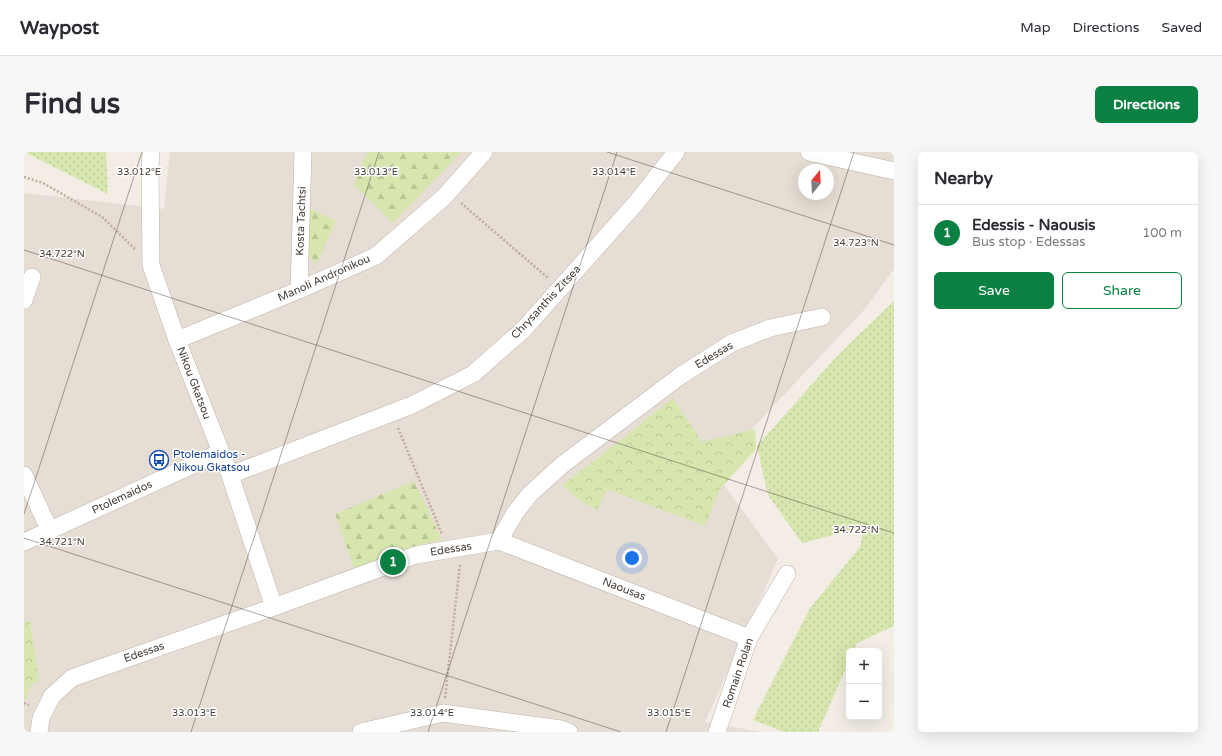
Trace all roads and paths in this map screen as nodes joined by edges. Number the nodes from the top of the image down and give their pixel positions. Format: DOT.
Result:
graph roads {
  1 [pos="151,152"];
  2 [pos="303,152"];
  3 [pos="484,152"];
  4 [pos="676,152"];
  5 [pos="809,152"];
  6 [pos="867,159"];
  7 [pos="894,171"];
  8 [pos="24,177"];
  9 [pos="449,192"];
  10 [pos="151,265"];
  11 [pos="32,277"];
  12 [pos="560,289"];
  13 [pos="300,290"];
  14 [pos="24,300"];
  15 [pos="822,317"];
  16 [pos="177,340"];
  17 [pos="392,413"];
  18 [pos="221,452"];
  19 [pos="230,475"];
  20 [pos="24,476"];
  21 [pos="50,530"];
  22 [pos="499,541"];
  23 [pos="24,542"];
  24 [pos="456,548"];
  25 [pos="787,574"];
  26 [pos="274,607"];
  27 [pos="749,638"];
  28 [pos="443,713"];
  29 [pos="40,725"];
  30 [pos="564,731"];
  31 [pos="361,732"];
  32 [pos="717,732"];
  1 -- 10 [label="street, Nikou Gkatsou"];
  2 -- 13 [label="street, Kosta Tachtsi"];
  3 -- 9 [label="street, Manoli Andronikou"];
  4 -- 12 [label="street, Chrysanthis Zitsea"];
  5 -- 6 [label="street"];
  6 -- 7 [label="street"];
  8 -- 10 [label="path"];
  9 -- 12 [label="path"];
  9 -- 13 [label="street, Manoli Andronikou"];
  10 -- 16 [label="street, Nikou Gkatsou"];
  11 -- 14 [label="street"];
  12 -- 17 [label="street, Chrysanthis Zitsea"];
  13 -- 16 [label="street, Manoli Andronikou"];
  15 -- 22 [label="street, Edessas"];
  16 -- 18 [label="street, Nikou Gkatsou"];
  17 -- 19 [label="street, Chrysanthis Zitsea"];
  17 -- 24 [label="path"];
  18 -- 19 [label="street, Nikou Gkatsou"];
  18 -- 21 [label="street, Ptolemaidos"];
  19 -- 26 [label="street, Nikou Gkatsou"];
  20 -- 21 [label="street"];
  21 -- 23 [label="street, Ptolemaidos"];
  22 -- 24 [label="street, Edessas"];
  22 -- 27 [label="street, Naousas"];
  24 -- 26 [label="street, Edessas"];
  24 -- 28 [label="path"];
  25 -- 27 [label="street, Romain Rolan"];
  26 -- 29 [label="street, Edessas"];
  27 -- 32 [label="street, Romain Rolan"];
  28 -- 30 [label="street"];
  28 -- 31 [label="street"];
}
